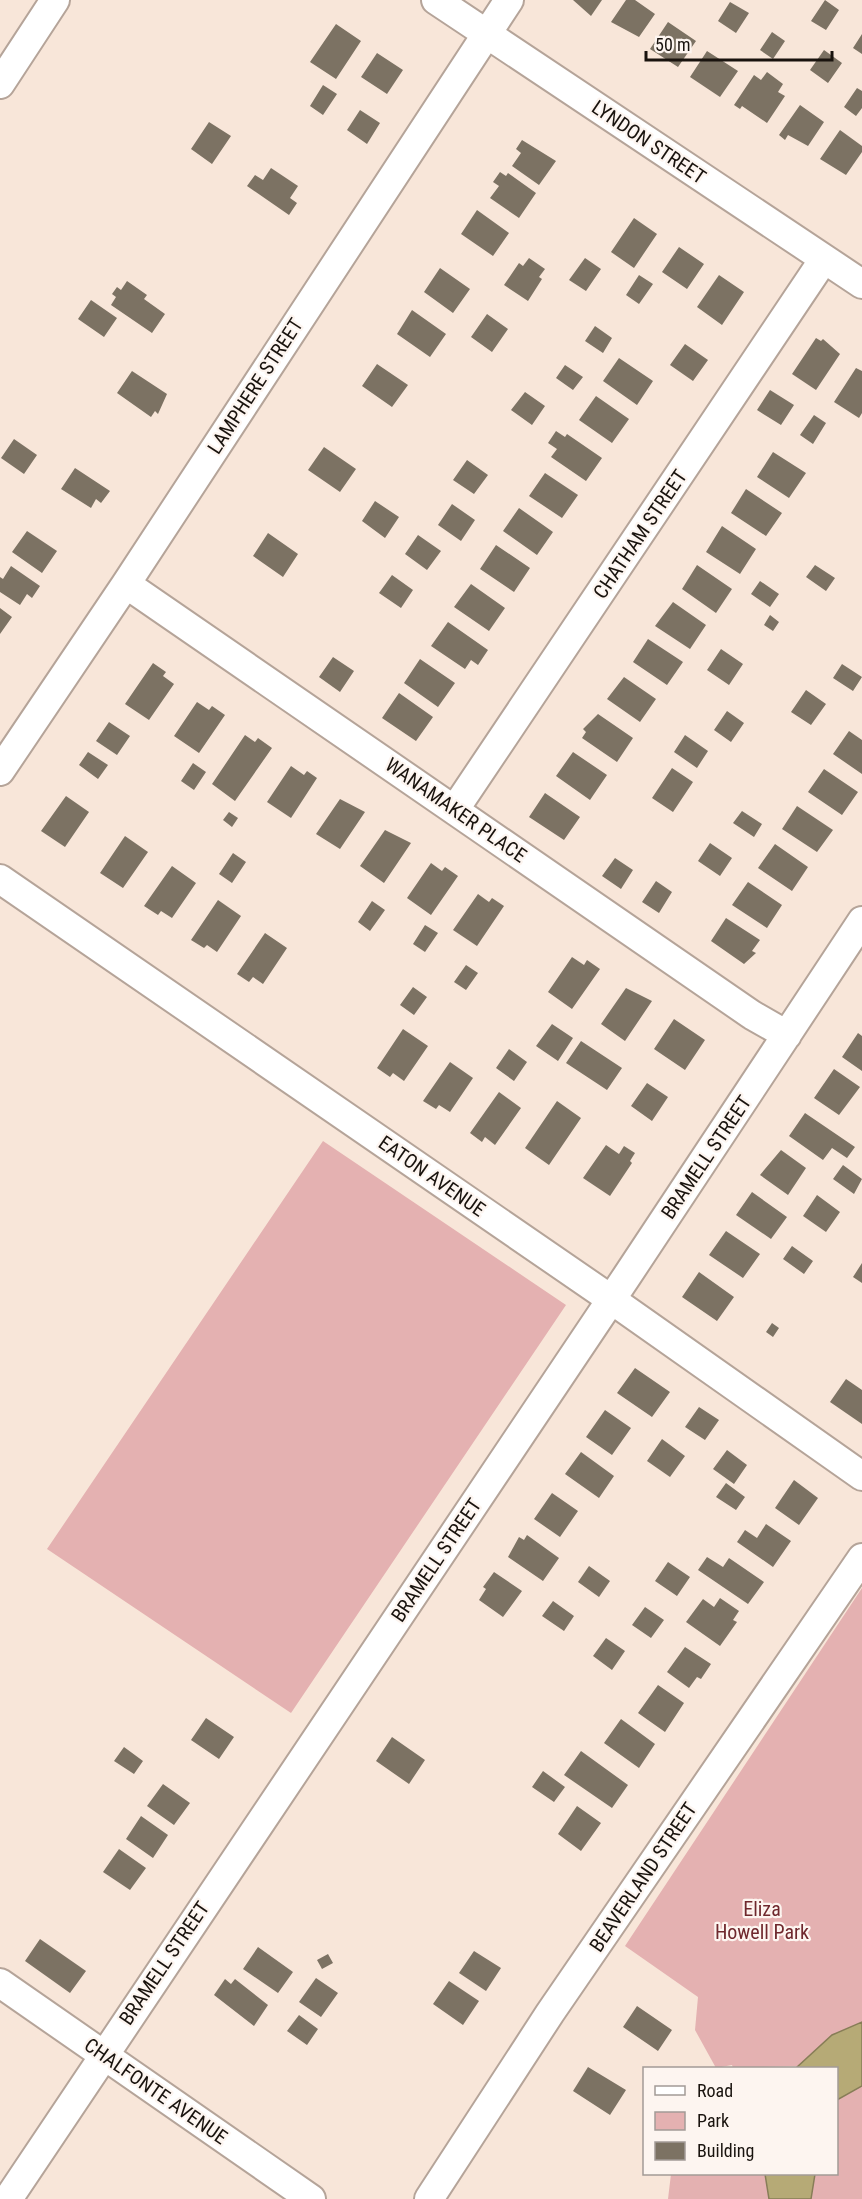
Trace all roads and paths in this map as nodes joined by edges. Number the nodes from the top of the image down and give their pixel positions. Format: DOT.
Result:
graph roads {
  1 [pos="56,0"];
  2 [pos="436,0"];
  3 [pos="509,0"];
  4 [pos="487,34"];
  5 [pos="0,84"];
  6 [pos="824,259"];
  7 [pos="862,284"];
  8 [pos="126,584"];
  9 [pos="0,771"];
  10 [pos="455,809"];
  11 [pos="0,879"];
  12 [pos="862,921"];
  13 [pos="787,1035"];
  14 [pos="612,1300"];
  15 [pos="862,1476"];
  16 [pos="862,1558"];
  17 [pos="0,1983"];
  18 [pos="103,2054"];
  19 [pos="8,2199"];
  20 [pos="311,2199"];
  21 [pos="429,2199"];
  1 -- 5 [label="street"];
  2 -- 4 [label="street, LYNDON STREET"];
  3 -- 4 [label="street, LAMPHERE STREET"];
  4 -- 6 [label="street, LYNDON STREET"];
  4 -- 8 [label="street, LAMPHERE STREET"];
  6 -- 7 [label="street, LYNDON STREET"];
  6 -- 10 [label="street, CHATHAM STREET"];
  8 -- 9 [label="street, LAMPHERE STREET"];
  8 -- 10 [label="street, WANAMAKER PLACE"];
  10 -- 13 [label="street, WANAMAKER PLACE"];
  11 -- 14 [label="street, EATON AVENUE"];
  12 -- 13 [label="street, BRAMELL STREET"];
  13 -- 14 [label="street, BRAMELL STREET"];
  14 -- 15 [label="street, EATON AVENUE"];
  14 -- 18 [label="street, BRAMELL STREET"];
  16 -- 21 [label="street, BEAVERLAND STREET"];
  17 -- 18 [label="street, CHALFONTE AVENUE"];
  18 -- 19 [label="street, BRAMELL STREET"];
  18 -- 20 [label="street, CHALFONTE AVENUE"];
}
